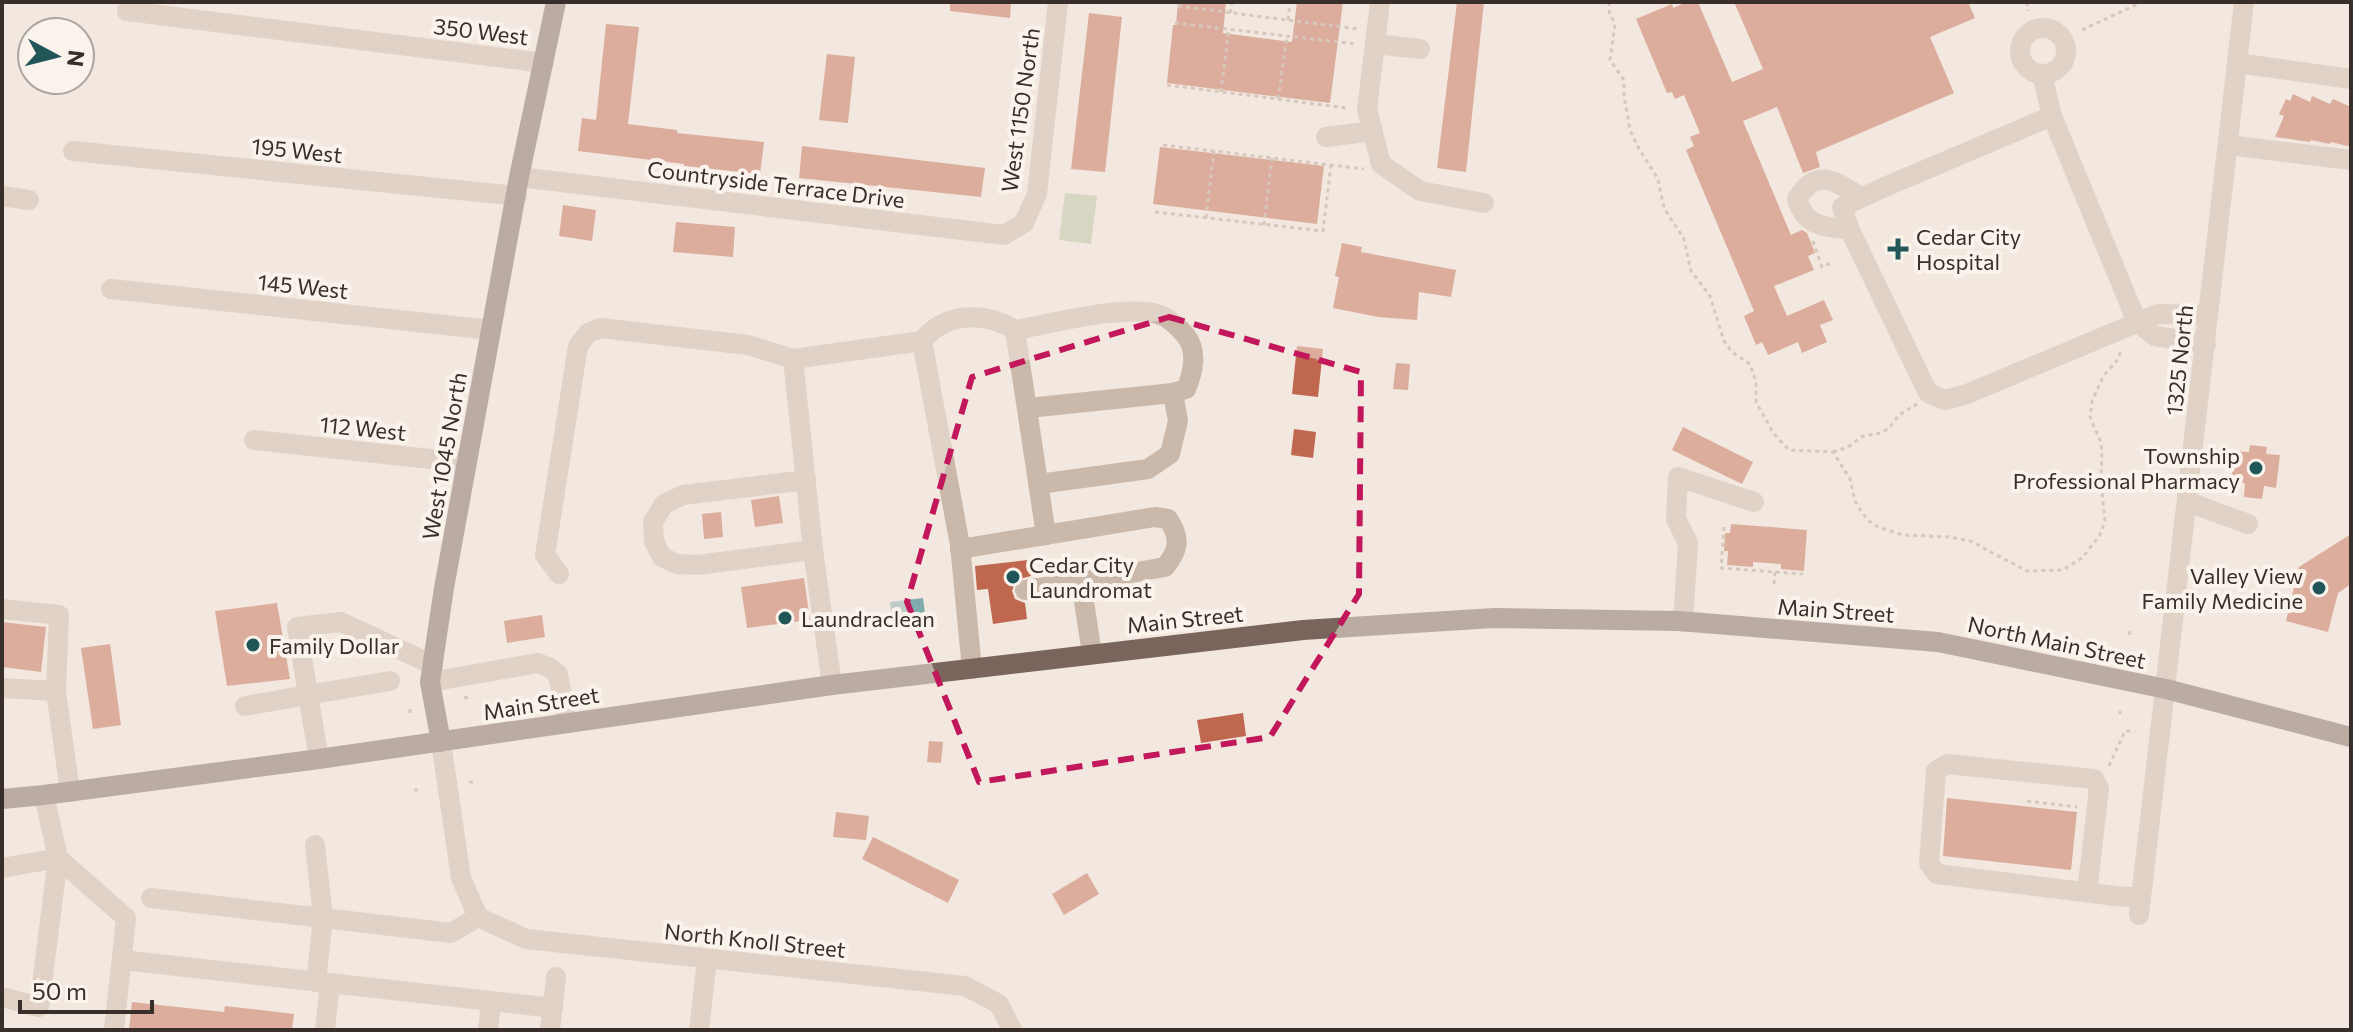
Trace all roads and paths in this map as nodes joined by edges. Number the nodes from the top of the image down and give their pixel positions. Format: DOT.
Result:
graph roads {
  1 [pos="556,2"];
  2 [pos="1058,2"];
  3 [pos="1232,2"];
  4 [pos="1290,2"];
  5 [pos="1380,2"];
  6 [pos="1609,2"];
  7 [pos="2027,2"];
  8 [pos="2142,2"];
  9 [pos="2244,2"];
  10 [pos="1178,6"];
  11 [pos="127,11"];
  12 [pos="2028,11"];
  13 [pos="1230,13"];
  14 [pos="1288,20"];
  15 [pos="1175,23"];
  16 [pos="1229,29"];
  17 [pos="2082,30"];
  18 [pos="1287,36"];
  19 [pos="1365,40"];
  20 [pos="1420,49"];
  21 [pos="544,63"];
  22 [pos="2237,63"];
  23 [pos="2042,75"];
  24 [pos="2351,79"];
  25 [pos="1167,85"];
  26 [pos="1221,92"];
  27 [pos="1278,99"];
  28 [pos="1352,108"];
  29 [pos="2052,116"];
  30 [pos="1373,131"];
  31 [pos="1326,137"];
  32 [pos="1163,145"];
  33 [pos="2228,145"];
  34 [pos="73,151"];
  35 [pos="1214,151"];
  36 [pos="1272,158"];
  37 [pos="2351,160"];
  38 [pos="1331,165"];
  39 [pos="1364,169"];
  40 [pos="518,187"];
  41 [pos="2,196"];
  42 [pos="1861,197"];
  43 [pos="29,200"];
  44 [pos="1484,203"];
  45 [pos="1155,212"];
  46 [pos="1206,218"];
  47 [pos="1024,223"];
  48 [pos="1264,225"];
  49 [pos="1850,230"];
  50 [pos="1811,235"];
  51 [pos="1833,262"];
  52 [pos="111,289"];
  53 [pos="2208,315"];
  54 [pos="2137,322"];
  55 [pos="491,330"];
  56 [pos="1015,330"];
  57 [pos="922,341"];
  58 [pos="2206,344"];
  59 [pos="2122,345"];
  60 [pos="793,359"];
  61 [pos="1173,393"];
  62 [pos="1917,404"];
  63 [pos="1028,408"];
  64 [pos="254,440"];
  65 [pos="1833,452"];
  66 [pos="467,463"];
  67 [pos="806,480"];
  68 [pos="1039,484"];
  69 [pos="1754,502"];
  70 [pos="2188,502"];
  71 [pos="2248,524"];
  72 [pos="1724,527"];
  73 [pos="1046,535"];
  74 [pos="960,549"];
  75 [pos="813,550"];
  76 [pos="1775,572"];
  77 [pos="559,574"];
  78 [pos="1803,574"];
  79 [pos="1081,582"];
  80 [pos="1774,584"];
  81 [pos="1025,590"];
  82 [pos="2,609"];
  83 [pos="1683,622"];
  84 [pos="1938,642"];
  85 [pos="1092,654"];
  86 [pos="972,669"];
  87 [pos="432,673"];
  88 [pos="390,681"];
  89 [pos="832,685"];
  90 [pos="2,688"];
  91 [pos="2166,689"];
  92 [pos="56,691"];
  93 [pos="308,695"];
  94 [pos="245,706"];
  95 [pos="567,723"];
  96 [pos="2135,731"];
  97 [pos="2351,737"];
  98 [pos="441,742"];
  99 [pos="319,759"];
  100 [pos="2107,769"];
  101 [pos="70,792"];
  102 [pos="44,795"];
  103 [pos="2,799"];
  104 [pos="2027,801"];
  105 [pos="2078,804"];
  106 [pos="315,845"];
  107 [pos="58,858"];
  108 [pos="2,868"];
  109 [pos="2087,892"];
  110 [pos="151,898"];
  111 [pos="478,917"];
  112 [pos="323,918"];
  113 [pos="707,959"];
  114 [pos="122,960"];
  115 [pos="556,977"];
  116 [pos="323,983"];
  117 [pos="2,997"];
  118 [pos="491,1001"];
  119 [pos="553,1008"];
  120 [pos="114,1030"];
  121 [pos="325,1030"];
  122 [pos="488,1030"];
  123 [pos="550,1030"];
  124 [pos="699,1030"];
  125 [pos="1012,1030"];
  1 -- 21 [label="main road, West 1045 North"];
  2 -- 47 [label="street, West 1150 North"];
  3 -- 13 [label="path"];
  4 -- 14 [label="path"];
  5 -- 19 [label="street"];
  6 -- 65 [label="path"];
  7 -- 12 [label="path"];
  8 -- 17 [label="path"];
  9 -- 22 [label="street, 1325 North"];
  10 -- 13 [label="path"];
  11 -- 21 [label="street, 350 West"];
  13 -- 14 [label="path"];
  14 -- 19 [label="path"];
  15 -- 16 [label="path"];
  16 -- 18 [label="path"];
  16 -- 26 [label="path"];
  18 -- 19 [label="path"];
  18 -- 27 [label="path"];
  19 -- 20 [label="street"];
  19 -- 30 [label="street"];
  21 -- 40 [label="main road, West 1045 North"];
  22 -- 24 [label="street"];
  22 -- 33 [label="street, 1325 North"];
  23 -- 29 [label="street"];
  25 -- 26 [label="path"];
  26 -- 27 [label="path"];
  27 -- 28 [label="path"];
  29 -- 42 [label="street"];
  29 -- 54 [label="street"];
  30 -- 31 [label="street"];
  30 -- 44 [label="street"];
  32 -- 35 [label="path"];
  33 -- 37 [label="street"];
  33 -- 53 [label="street, 1325 North"];
  34 -- 40 [label="street, 195 West"];
  35 -- 36 [label="path"];
  35 -- 46 [label="path"];
  36 -- 38 [label="path"];
  36 -- 48 [label="path"];
  38 -- 39 [label="path"];
  38 -- 48 [label="path"];
  40 -- 47 [label="street, Countryside Terrace Drive"];
  40 -- 55 [label="main road, West 1045 North"];
  41 -- 43 [label="street"];
  42 -- 49 [label="street"];
  42 -- 49 [label="street"];
  45 -- 46 [label="path"];
  46 -- 48 [label="path"];
  49 -- 54 [label="street"];
  50 -- 51 [label="path"];
  52 -- 55 [label="street, 145 West"];
  53 -- 54 [label="street"];
  53 -- 58 [label="street, 1325 North"];
  54 -- 58 [label="street"];
  55 -- 66 [label="main road, West 1045 North"];
  56 -- 57 [label="street"];
  56 -- 61 [label="street"];
  56 -- 63 [label="street"];
  57 -- 60 [label="street"];
  57 -- 74 [label="street"];
  58 -- 70 [label="street, 1325 North"];
  59 -- 65 [label="path"];
  60 -- 67 [label="street"];
  60 -- 77 [label="street"];
  61 -- 63 [label="street"];
  61 -- 68 [label="street"];
  62 -- 65 [label="path"];
  63 -- 68 [label="street"];
  64 -- 66 [label="street, 112 West"];
  66 -- 87 [label="main road, West 1045 North"];
  67 -- 75 [label="street"];
  67 -- 75 [label="street"];
  68 -- 73 [label="street"];
  69 -- 83 [label="street"];
  70 -- 71 [label="street"];
  70 -- 91 [label="street, 1325 North"];
  72 -- 76 [label="path"];
  73 -- 74 [label="street"];
  73 -- 79 [label="street"];
  74 -- 86 [label="street"];
  75 -- 89 [label="street"];
  76 -- 78 [label="path"];
  76 -- 80 [label="path"];
  79 -- 81 [label="street"];
  79 -- 85 [label="street"];
  82 -- 92 [label="street"];
  83 -- 84 [label="main road, Main Street"];
  83 -- 85 [label="main road, Main Street"];
  84 -- 91 [label="main road, North Main Street"];
  85 -- 86 [label="main road, Main Street"];
  86 -- 89 [label="main road, Main Street"];
  87 -- 93 [label="street"];
  87 -- 95 [label="street"];
  87 -- 98 [label="main road, West 1045 North"];
  88 -- 93 [label="street"];
  89 -- 95 [label="main road, Main Street"];
  90 -- 92 [label="street"];
  91 -- 97 [label="main road"];
  91 -- 109 [label="street, 1325 North"];
  92 -- 101 [label="street"];
  93 -- 94 [label="street"];
  93 -- 99 [label="street"];
  95 -- 98 [label="main road, Main Street"];
  96 -- 100 [label="path"];
  98 -- 99 [label="main road"];
  98 -- 111 [label="street, West 1045 North"];
  99 -- 101 [label="main road"];
  101 -- 102 [label="main road"];
  102 -- 103 [label="main road"];
  102 -- 107 [label="street"];
  104 -- 105 [label="path"];
  106 -- 112 [label="street"];
  107 -- 108 [label="street"];
  107 -- 114 [label="street"];
  107 -- 117 [label="street"];
  109 -- 109 [label="street"];
  110 -- 112 [label="street"];
  111 -- 112 [label="street"];
  111 -- 113 [label="street, North Knoll Street"];
  112 -- 116 [label="street"];
  113 -- 124 [label="street"];
  113 -- 125 [label="street, North Knoll Street"];
  114 -- 116 [label="street"];
  114 -- 120 [label="street"];
  115 -- 119 [label="street"];
  116 -- 118 [label="street"];
  116 -- 121 [label="street"];
  118 -- 119 [label="street"];
  118 -- 122 [label="street"];
  119 -- 123 [label="street"];
}
